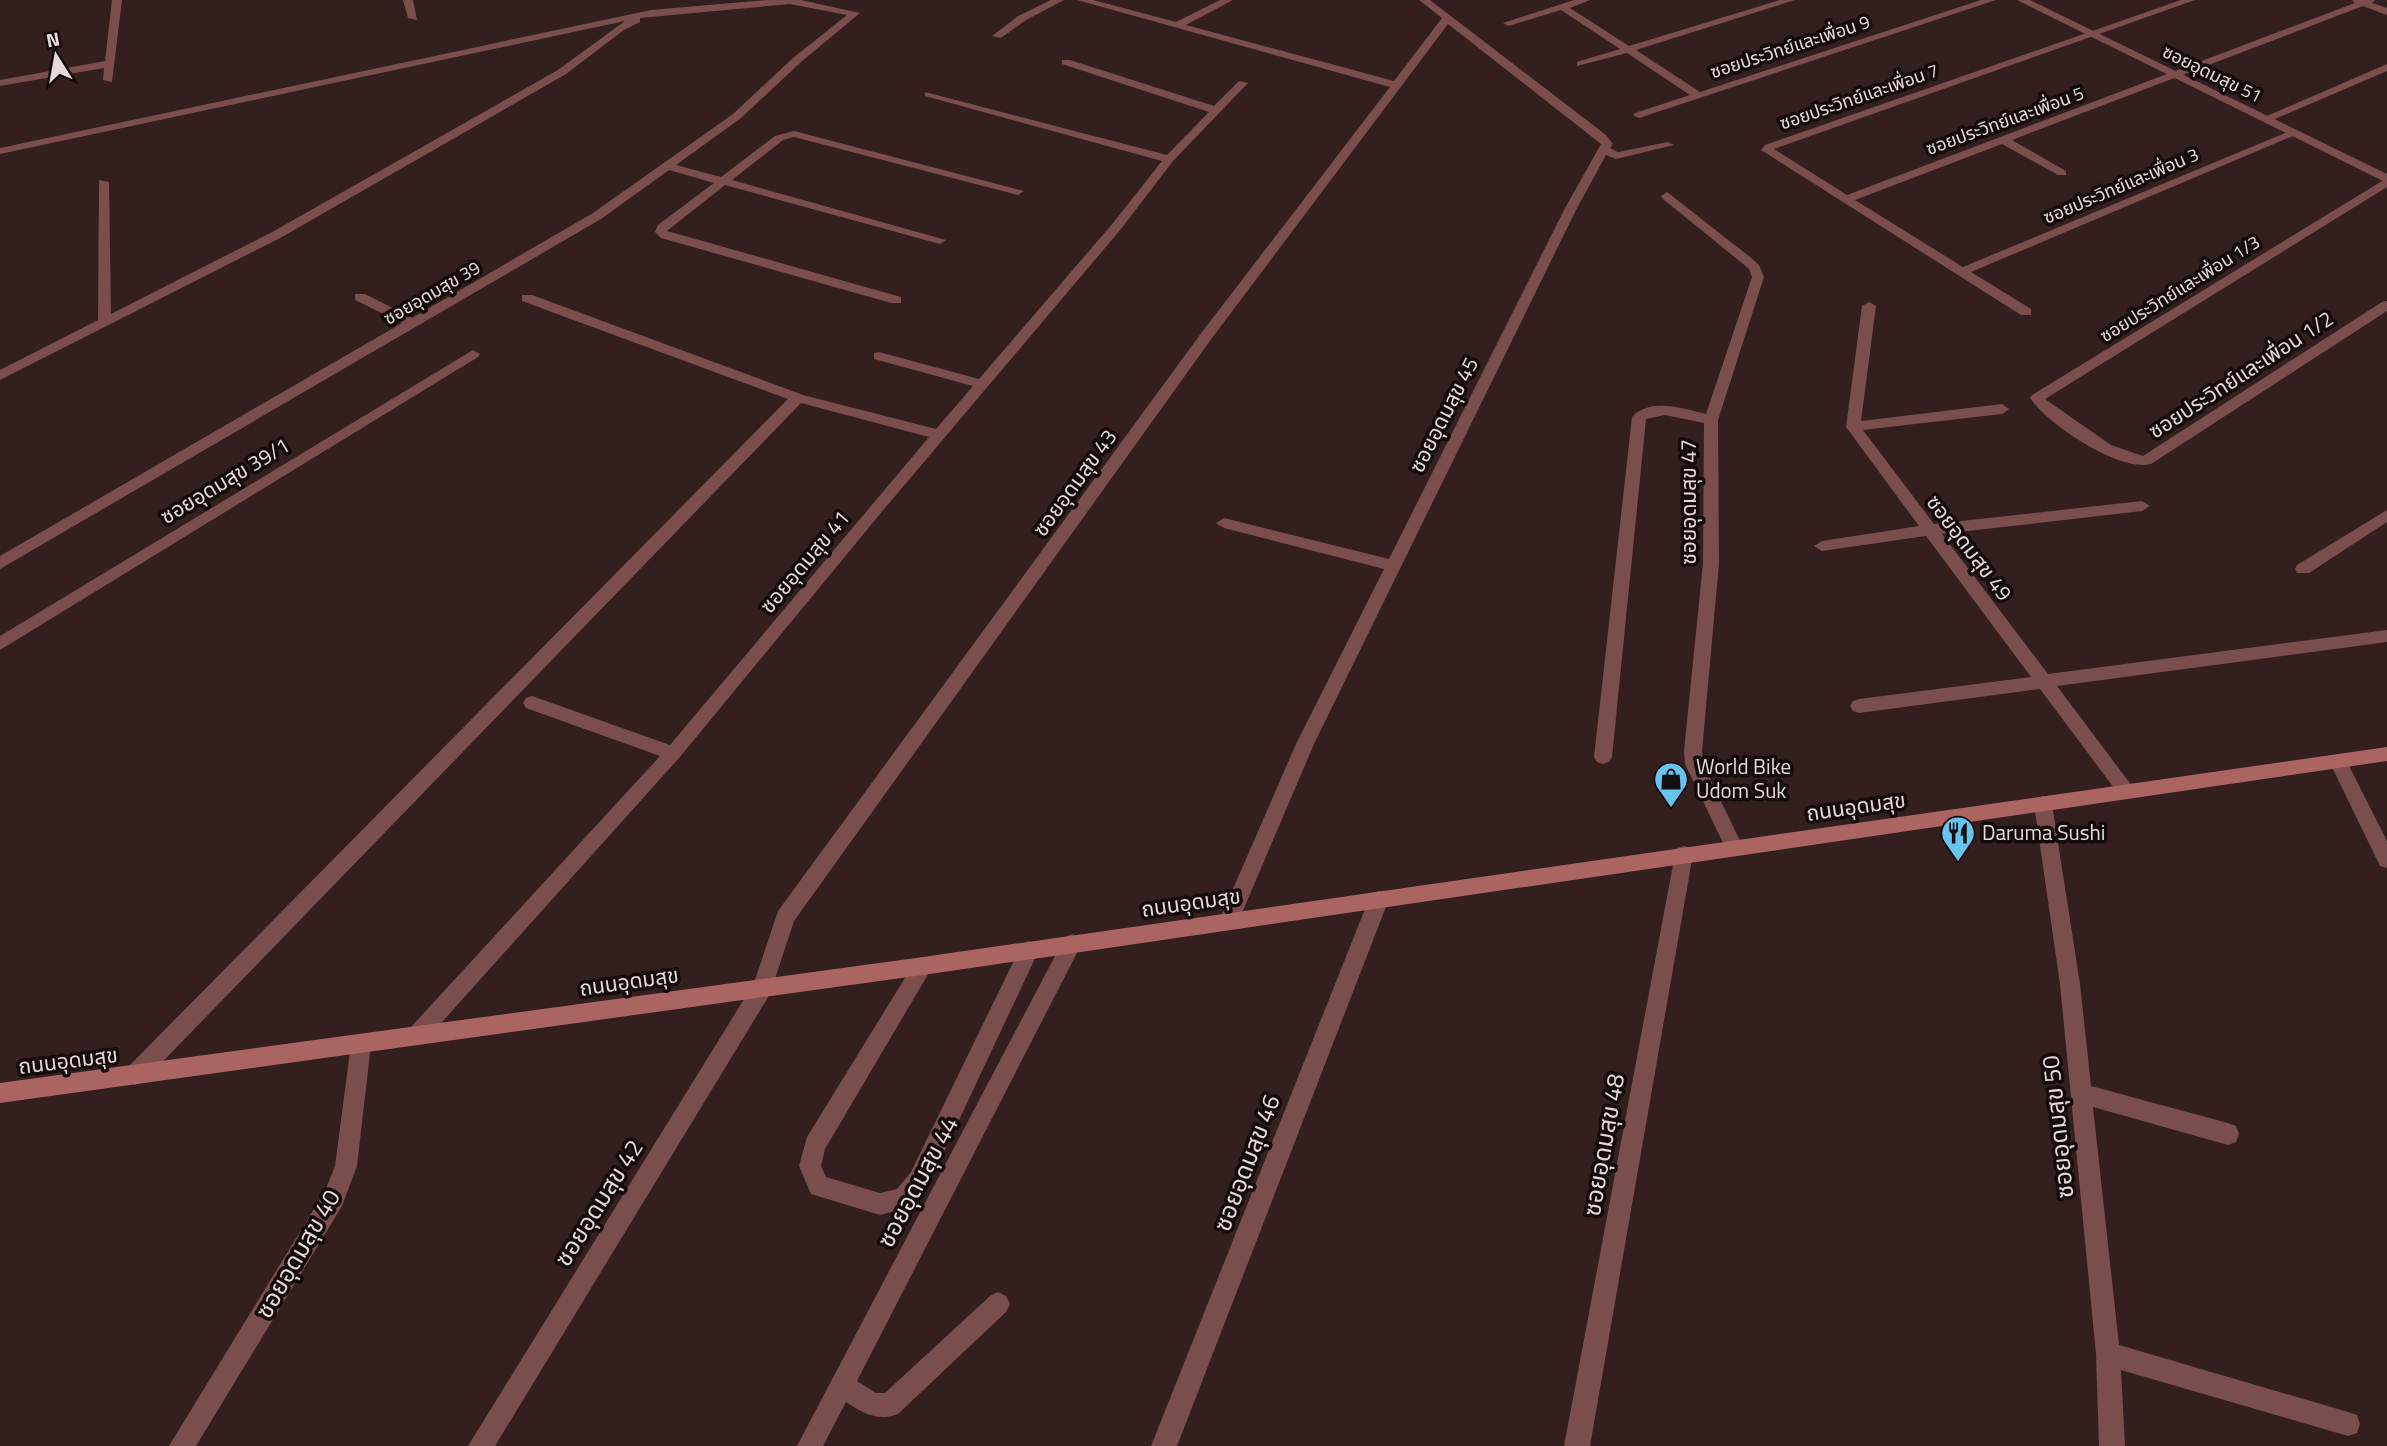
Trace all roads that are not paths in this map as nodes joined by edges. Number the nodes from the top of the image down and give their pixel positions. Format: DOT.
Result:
graph roads {
  1 [pos="117,0"];
  2 [pos="408,0"];
  3 [pos="1059,0"];
  4 [pos="1082,0"];
  5 [pos="1228,0"];
  6 [pos="1424,0"];
  7 [pos="1585,0"];
  8 [pos="1790,0"];
  9 [pos="1991,0"];
  10 [pos="2022,0"];
  11 [pos="2190,0"];
  12 [pos="2363,1"];
  13 [pos="1562,7"];
  14 [pos="2387,12"];
  15 [pos="651,13"];
  16 [pos="1448,17"];
  17 [pos="413,18"];
  18 [pos="1508,23"];
  19 [pos="1176,26"];
  20 [pos="2094,35"];
  21 [pos="998,36"];
  22 [pos="1628,49"];
  23 [pos="108,59"];
  24 [pos="1066,62"];
  25 [pos="1581,64"];
  26 [pos="2387,67"];
  27 [pos="2177,76"];
  28 [pos="107,80"];
  29 [pos="0,83"];
  30 [pos="1243,83"];
  31 [pos="1396,85"];
  32 [pos="929,93"];
  33 [pos="1698,95"];
  34 [pos="1215,110"];
  35 [pos="1639,115"];
  36 [pos="2266,119"];
  37 [pos="2294,133"];
  38 [pos="2001,139"];
  39 [pos="1668,145"];
  40 [pos="0,151"];
  41 [pos="1611,153"];
  42 [pos="1169,159"];
  43 [pos="666,166"];
  44 [pos="2062,173"];
  45 [pos="103,181"];
  46 [pos="2387,181"];
  47 [pos="724,182"];
  48 [pos="1018,191"];
  49 [pos="1667,196"];
  50 [pos="1845,200"];
  51 [pos="940,240"];
  52 [pos="1961,272"];
  53 [pos="360,297"];
  54 [pos="527,298"];
  55 [pos="896,300"];
  56 [pos="2387,305"];
  57 [pos="1869,306"];
  58 [pos="2026,312"];
  59 [pos="105,324"];
  60 [pos="414,324"];
  61 [pos="473,354"];
  62 [pos="879,356"];
  63 [pos="0,376"];
  64 [pos="983,384"];
  65 [pos="798,398"];
  66 [pos="2002,409"];
  67 [pos="1711,420"];
  68 [pos="1853,428"];
  69 [pos="2079,430"];
  70 [pos="939,435"];
  71 [pos="2142,506"];
  72 [pos="2387,515"];
  73 [pos="1224,523"];
  74 [pos="1929,530"];
  75 [pos="1822,546"];
  76 [pos="0,563"];
  77 [pos="1392,565"];
  78 [pos="2303,569"];
  79 [pos="2387,636"];
  80 [pos="0,644"];
  81 [pos="2042,682"];
  82 [pos="532,703"];
  83 [pos="1859,706"];
  84 [pos="673,753"];
  85 [pos="2387,754"];
  86 [pos="1603,757"];
  87 [pos="2338,761"];
  88 [pos="2126,791"];
  89 [pos="2043,804"];
  90 [pos="1734,847"];
  91 [pos="1684,854"];
  92 [pos="2387,860"];
  93 [pos="1379,899"];
  94 [pos="1228,921"];
  95 [pos="1072,943"];
  96 [pos="1029,950"];
  97 [pos="923,966"];
  98 [pos="763,987"];
  99 [pos="418,1034"];
  100 [pos="361,1044"];
  101 [pos="135,1075"];
  102 [pos="0,1093"];
  103 [pos="2080,1093"];
  104 [pos="2228,1134"];
  105 [pos="998,1304"];
  106 [pos="2108,1354"];
  107 [pos="841,1386"];
  108 [pos="2348,1424"];
  109 [pos="182,1446"];
  110 [pos="481,1446"];
  111 [pos="810,1446"];
  112 [pos="1164,1446"];
  113 [pos="1577,1446"];
  114 [pos="2112,1446"];
  1 -- 23 [label="street"];
  2 -- 17 [label="street"];
  3 -- 21 [label="street"];
  4 -- 19 [label="street"];
  5 -- 19 [label="street"];
  6 -- 16 [label="street"];
  7 -- 13 [label="street"];
  8 -- 22 [label="street"];
  9 -- 33 [label="street, ซอยประวิทย์และเพื่อน 9"];
  10 -- 20 [label="street, ซอยอุดมสุข 51"];
  11 -- 20 [label="street"];
  12 -- 14 [label="street"];
  12 -- 27 [label="street, ซอยประวิทย์และเพื่อน 5"];
  13 -- 18 [label="street"];
  13 -- 22 [label="street"];
  15 -- 40 [label="street"];
  15 -- 43 [label="street, ซอยอุดมสุข 39"];
  15 -- 59 [label="street"];
  16 -- 31 [label="street, ซอยอุดมสุข 43"];
  16 -- 41 [label="street"];
  19 -- 31 [label="street"];
  20 -- 27 [label="street, ซอยอุดมสุข 51"];
  20 -- 50 [label="street, ซอยประวิทย์และเพื่อน 7"];
  22 -- 25 [label="street"];
  22 -- 33 [label="street"];
  23 -- 28 [label="street"];
  23 -- 29 [label="street"];
  24 -- 34 [label="street"];
  26 -- 36 [label="street"];
  27 -- 36 [label="street, ซอยอุดมสุข 51"];
  27 -- 38 [label="street, ซอยประวิทย์และเพื่อน 5"];
  30 -- 34 [label="street, ซอยอุดมสุข 41"];
  31 -- 98 [label="street, ซอยอุดมสุข 43"];
  32 -- 42 [label="street"];
  33 -- 35 [label="street, ซอยประวิทย์และเพื่อน 9"];
  34 -- 42 [label="street, ซอยอุดมสุข 41"];
  36 -- 37 [label="street, ซอยอุดมสุข 51"];
  37 -- 46 [label="street, ซอยอุดมสุข 51"];
  37 -- 52 [label="street, ซอยประวิทย์และเพื่อน 3"];
  38 -- 44 [label="street"];
  38 -- 50 [label="street, ซอยประวิทย์และเพื่อน 5"];
  39 -- 41 [label="street"];
  41 -- 77 [label="street, ซอยอุดมสุข 45"];
  42 -- 64 [label="street, ซอยอุดมสุข 41"];
  43 -- 47 [label="street"];
  43 -- 60 [label="street, ซอยอุดมสุข 39"];
  45 -- 59 [label="street"];
  46 -- 69 [label="street, ซอยประวิทย์และเพื่อน 1/3"];
  47 -- 48 [label="street"];
  47 -- 51 [label="street"];
  47 -- 55 [label="street"];
  49 -- 67 [label="street, ซอยอุดมสุข 47"];
  50 -- 52 [label="street, ซอยประวิทย์และเพื่อน 7"];
  52 -- 58 [label="street, ซอยประวิทย์และเพื่อน 7"];
  53 -- 60 [label="street"];
  54 -- 65 [label="street"];
  56 -- 69 [label="street, ซอยประวิทย์และเพื่อน 1/2"];
  57 -- 68 [label="street"];
  59 -- 63 [label="street"];
  60 -- 76 [label="street, ซอยอุดมสุข 39"];
  61 -- 80 [label="street, ซอยอุดมสุข 39/1"];
  62 -- 64 [label="street"];
  64 -- 70 [label="street, ซอยอุดมสุข 41"];
  65 -- 70 [label="street"];
  65 -- 101 [label="street"];
  66 -- 68 [label="street"];
  67 -- 86 [label="street"];
  67 -- 90 [label="street, ซอยอุดมสุข 47"];
  68 -- 74 [label="street, ซอยอุดมสุข 49"];
  70 -- 84 [label="street, ซอยอุดมสุข 41"];
  71 -- 74 [label="street"];
  72 -- 78 [label="street"];
  73 -- 77 [label="street"];
  74 -- 75 [label="street"];
  74 -- 81 [label="street, ซอยอุดมสุข 49"];
  77 -- 94 [label="street, ซอยอุดมสุข 45"];
  79 -- 81 [label="street"];
  81 -- 83 [label="street"];
  81 -- 88 [label="street, ซอยอุดมสุข 49"];
  82 -- 84 [label="street"];
  84 -- 99 [label="street, ซอยอุดมสุข 41"];
  85 -- 87 [label="main road, ถนนอุดมสุข"];
  87 -- 88 [label="main road, ถนนอุดมสุข"];
  87 -- 92 [label="street"];
  88 -- 89 [label="main road, ถนนอุดมสุข"];
  89 -- 90 [label="main road, ถนนอุดมสุข"];
  89 -- 103 [label="street, ซอยอุดมสุข 50"];
  90 -- 91 [label="main road, ถนนอุดมสุข"];
  91 -- 93 [label="main road, ถนนอุดมสุข"];
  91 -- 113 [label="street, ซอยอุดมสุข 48"];
  93 -- 94 [label="main road, ถนนอุดมสุข"];
  93 -- 112 [label="street, ซอยอุดมสุข 46"];
  94 -- 95 [label="main road, ถนนอุดมสุข"];
  95 -- 96 [label="main road, ถนนอุดมสุข"];
  95 -- 107 [label="street, ซอยอุดมสุข 44"];
  96 -- 97 [label="main road, ถนนอุดมสุข"];
  96 -- 97 [label="street"];
  97 -- 98 [label="main road, ถนนอุดมสุข"];
  98 -- 99 [label="main road, ถนนอุดมสุข"];
  98 -- 110 [label="street, ซอยอุดมสุข 42"];
  99 -- 100 [label="main road, ถนนอุดมสุข"];
  100 -- 101 [label="main road, ถนนอุดมสุข"];
  100 -- 109 [label="street, ซอยอุดมสุข 40"];
  101 -- 102 [label="main road, ถนนอุดมสุข"];
  103 -- 104 [label="street"];
  103 -- 106 [label="street, ซอยอุดมสุข 50"];
  105 -- 107 [label="street"];
  106 -- 108 [label="street"];
  106 -- 114 [label="street, ซอยอุดมสุข 50"];
  107 -- 111 [label="street, ซอยอุดมสุข 44"];
}
